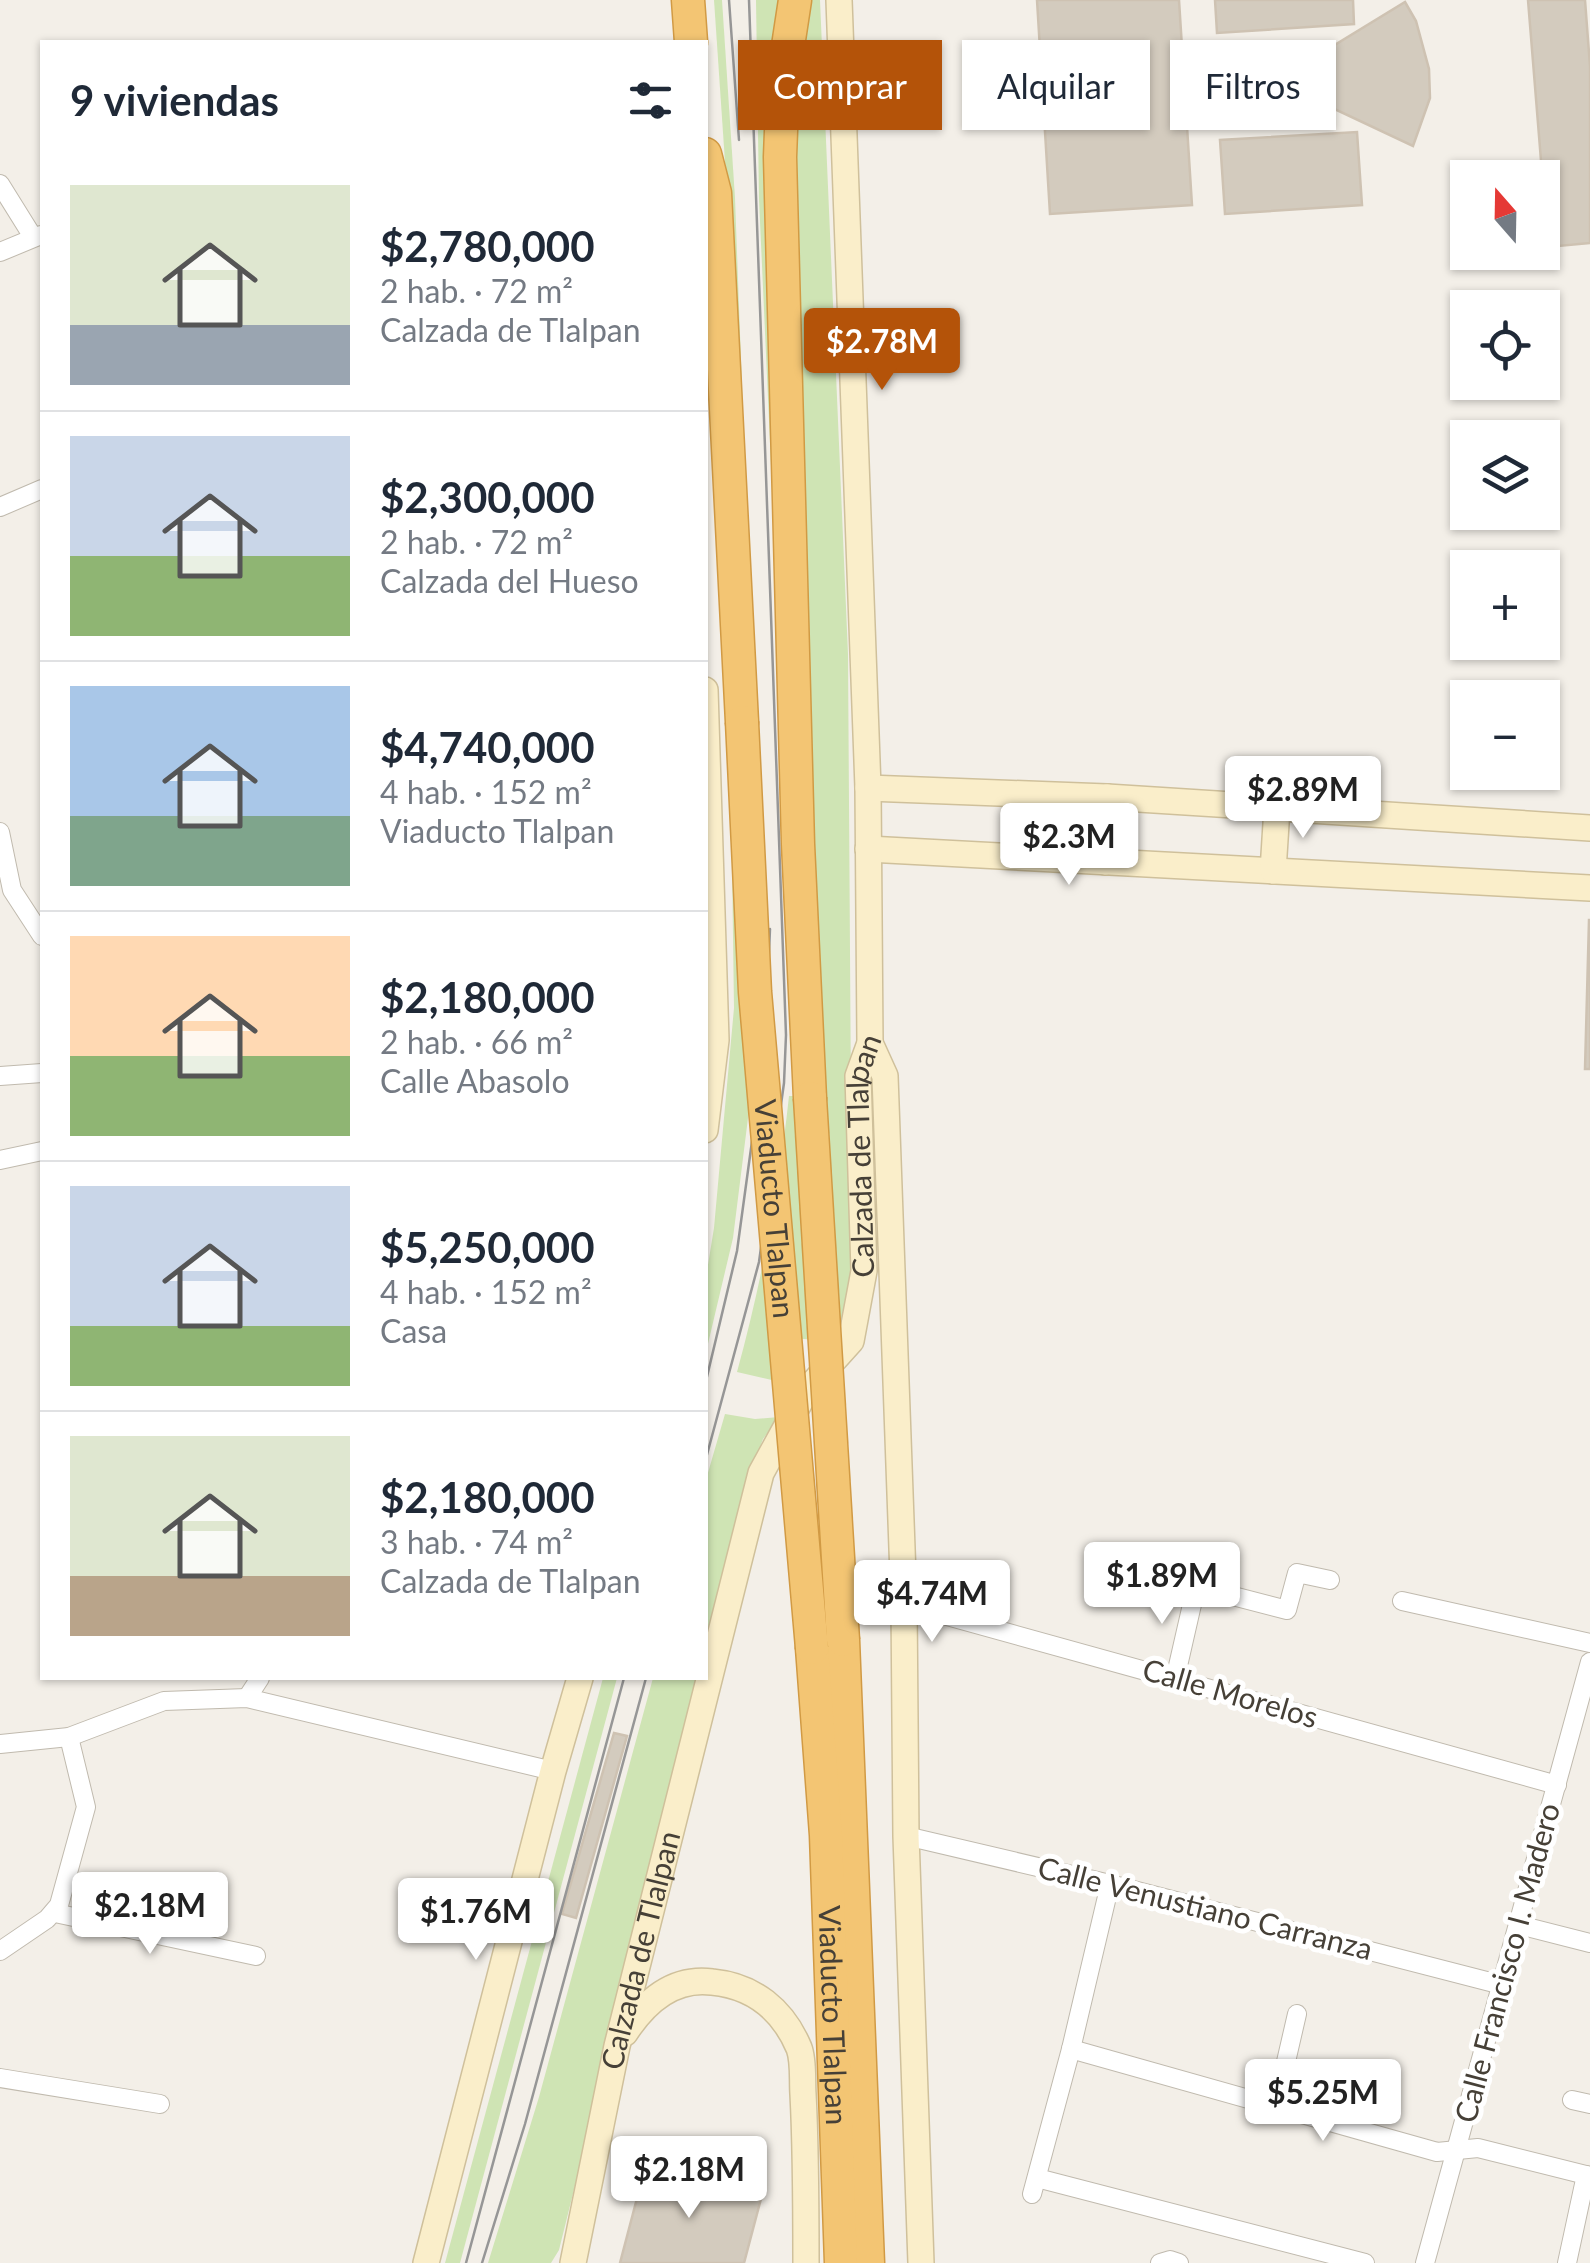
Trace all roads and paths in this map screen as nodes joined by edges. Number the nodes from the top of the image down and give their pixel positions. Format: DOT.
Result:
graph roads {
  1 [pos="688,0"];
  2 [pos="795,0"];
  3 [pos="839,0"];
  4 [pos="691,40"];
  5 [pos="708,166"];
  6 [pos="0,184"];
  7 [pos="38,236"];
  8 [pos="0,252"];
  9 [pos="40,490"];
  10 [pos="0,507"];
  11 [pos="708,785"];
  12 [pos="868,788"];
  13 [pos="1106,797"];
  14 [pos="1277,808"];
  15 [pos="1590,828"];
  16 [pos="0,832"];
  17 [pos="868,849"];
  18 [pos="1105,862"];
  19 [pos="1273,871"];
  20 [pos="1590,888"];
  21 [pos="40,933"];
  22 [pos="870,1043"];
  23 [pos="40,1074"];
  24 [pos="0,1076"];
  25 [pos="708,1105"];
  26 [pos="40,1150"];
  27 [pos="0,1160"];
  28 [pos="1125,1568"];
  29 [pos="1330,1580"];
  30 [pos="1196,1586"];
  31 [pos="1402,1600"];
  32 [pos="904,1604"];
  33 [pos="1590,1643"];
  34 [pos="828,1644"];
  35 [pos="1590,1662"];
  36 [pos="1175,1679"];
  37 [pos="259,1680"];
  38 [pos="579,1680"];
  39 [pos="247,1698"];
  40 [pos="1584,1711"];
  41 [pos="69,1736"];
  42 [pos="0,1744"];
  43 [pos="553,1771"];
  44 [pos="1557,1785"];
  45 [pos="906,1836"];
  46 [pos="1110,1884"];
  47 [pos="54,1913"];
  48 [pos="1519,1925"];
  49 [pos="1590,1943"];
  50 [pos="0,1951"];
  51 [pos="256,1956"];
  52 [pos="1502,1986"];
  53 [pos="1297,2014"];
  54 [pos="618,2046"];
  55 [pos="1071,2049"];
  56 [pos="0,2078"];
  57 [pos="160,2104"];
  58 [pos="1276,2105"];
  59 [pos="1457,2149"];
  60 [pos="1588,2176"];
  61 [pos="426,2263"];
  62 [pos="573,2263"];
  63 [pos="806,2263"];
  64 [pos="841,2263"];
  65 [pos="868,2263"];
  66 [pos="921,2263"];
  67 [pos="1160,2263"];
  68 [pos="1179,2263"];
  69 [pos="1365,2263"];
  70 [pos="1426,2263"];
  71 [pos="1567,2263"];
  1 -- 4 [label="highway"];
  2 -- 34 [label="highway, Viaducto Tlalpan, bridge"];
  3 -- 12 [label="main road, Calzada de Tlalpan"];
  5 -- 34 [label="highway, Viaducto Tlalpan, bridge"];
  6 -- 7 [label="street"];
  7 -- 8 [label="street"];
  9 -- 10 [label="street"];
  11 -- 25 [label="main road"];
  12 -- 13 [label="main road"];
  12 -- 17 [label="main road, Calzada de Tlalpan"];
  13 -- 14 [label="main road"];
  13 -- 18 [label="main road"];
  14 -- 15 [label="main road"];
  14 -- 19 [label="main road"];
  16 -- 21 [label="street"];
  17 -- 18 [label="main road"];
  17 -- 22 [label="main road, Calzada de Tlalpan"];
  18 -- 19 [label="main road"];
  19 -- 20 [label="main road"];
  22 -- 32 [label="main road"];
  22 -- 54 [label="main road, Calzada de Tlalpan"];
  23 -- 24 [label="street"];
  26 -- 27 [label="street"];
  28 -- 30 [label="street"];
  29 -- 30 [label="street"];
  30 -- 36 [label="street"];
  31 -- 33 [label="street"];
  32 -- 36 [label="street, Calle Morelos"];
  32 -- 45 [label="main road"];
  34 -- 64 [label="highway, Viaducto Tlalpan"];
  34 -- 65 [label="highway, Viaducto Tlalpan"];
  35 -- 40 [label="street, Calle Francisco I. Madero"];
  36 -- 44 [label="street, Calle Morelos"];
  37 -- 39 [label="street"];
  38 -- 43 [label="main road"];
  39 -- 41 [label="street"];
  39 -- 43 [label="street"];
  40 -- 44 [label="street, Calle Francisco I. Madero"];
  41 -- 42 [label="street"];
  41 -- 47 [label="street"];
  43 -- 61 [label="main road"];
  44 -- 48 [label="street, Calle Francisco I. Madero"];
  45 -- 46 [label="street, Calle Venustiano Carranza"];
  45 -- 66 [label="main road"];
  46 -- 52 [label="street, Calle Venustiano Carranza"];
  46 -- 55 [label="street"];
  47 -- 50 [label="street"];
  47 -- 51 [label="street"];
  48 -- 49 [label="street"];
  48 -- 52 [label="street, Calle Francisco I. Madero"];
  52 -- 59 [label="street, Calle Francisco I. Madero"];
  53 -- 58 [label="street"];
  54 -- 62 [label="main road, Calzada de Tlalpan"];
  54 -- 63 [label="main road, Viaducto Tlalpan"];
  55 -- 58 [label="street"];
  55 -- 69 [label="street"];
  56 -- 57 [label="street"];
  58 -- 59 [label="street"];
  59 -- 60 [label="street"];
  59 -- 70 [label="street, Calle Francisco I. Madero"];
  60 -- 71 [label="street"];
  67 -- 68 [label="street"];
}
